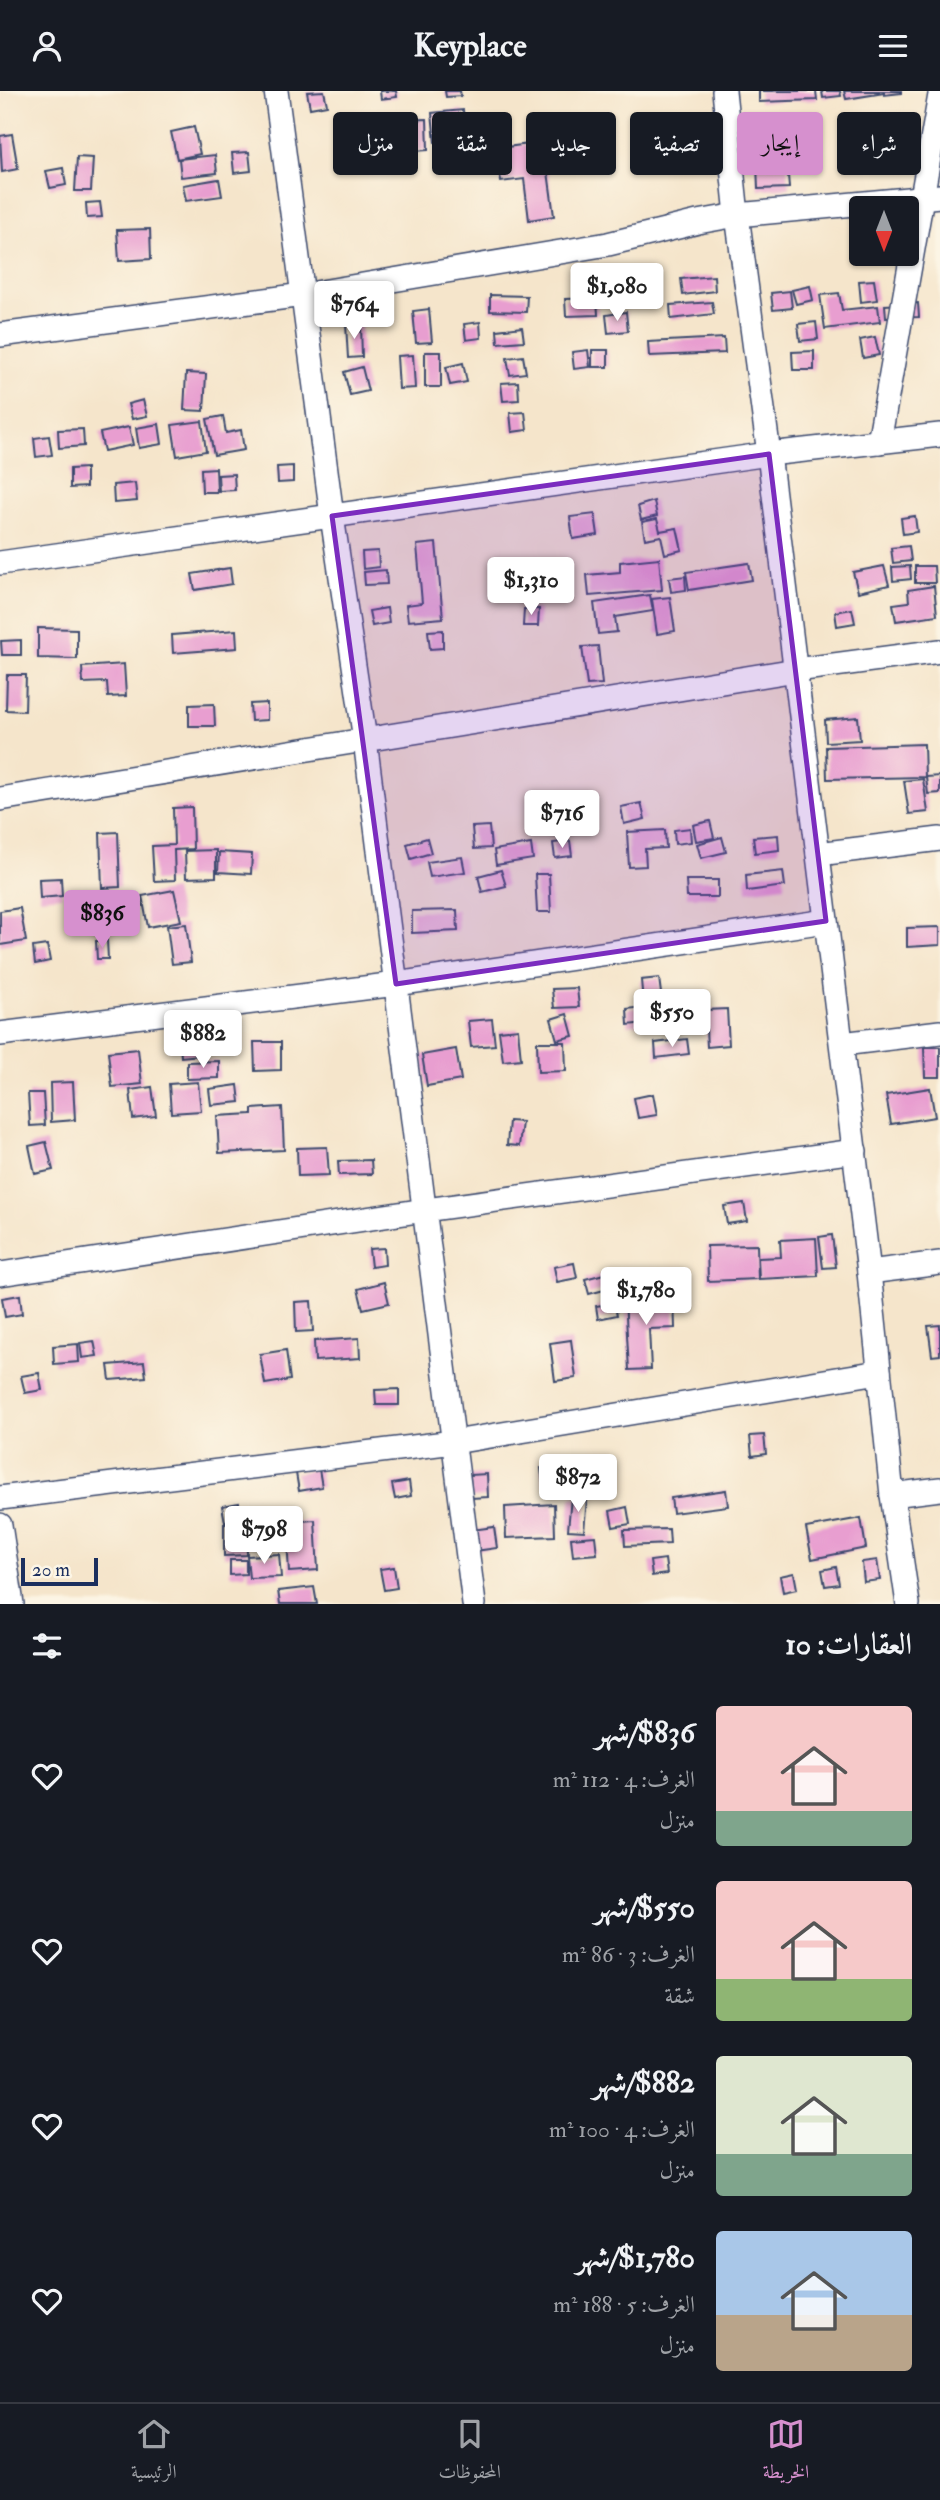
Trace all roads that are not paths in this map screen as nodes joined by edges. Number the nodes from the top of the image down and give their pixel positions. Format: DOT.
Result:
graph roads {
  1 [pos="276,91"];
  2 [pos="724,91"];
  3 [pos="940,95"];
  4 [pos="932,197"];
  5 [pos="737,215"];
  6 [pos="303,295"];
  7 [pos="0,335"];
  8 [pos="940,435"];
  9 [pos="879,442"];
  10 [pos="769,454"];
  11 [pos="332,516"];
  12 [pos="0,563"];
  13 [pos="940,651"];
  14 [pos="796,670"];
  15 [pos="365,740"];
  16 [pos="0,799"];
  17 [pos="940,839"];
  18 [pos="818,854"];
  19 [pos="826,921"];
  20 [pos="396,984"];
  21 [pos="940,1032"];
  22 [pos="0,1034"];
  23 [pos="842,1044"];
  24 [pos="855,1151"];
  25 [pos="425,1210"];
  26 [pos="940,1263"];
  27 [pos="869,1272"];
  28 [pos="0,1274"];
  29 [pos="880,1372"];
  30 [pos="454,1442"];
  31 [pos="940,1489"];
  32 [pos="892,1495"];
  33 [pos="0,1498"];
  34 [pos="0,1525"];
  35 [pos="12,1604"];
  36 [pos="474,1604"];
  37 [pos="908,1604"];
  1 -- 6 [label="street"];
  2 -- 5 [label="street"];
  3 -- 4 [label="street"];
  4 -- 5 [label="street"];
  4 -- 9 [label="street"];
  5 -- 6 [label="street"];
  5 -- 10 [label="street"];
  6 -- 7 [label="street"];
  6 -- 11 [label="street"];
  8 -- 9 [label="street"];
  9 -- 10 [label="street"];
  10 -- 11 [label="street"];
  10 -- 14 [label="street"];
  11 -- 12 [label="street"];
  11 -- 15 [label="street"];
  13 -- 14 [label="street"];
  14 -- 15 [label="street"];
  14 -- 18 [label="street"];
  15 -- 16 [label="street"];
  15 -- 20 [label="street"];
  17 -- 18 [label="street"];
  18 -- 19 [label="street"];
  19 -- 20 [label="street"];
  19 -- 23 [label="street"];
  20 -- 22 [label="street"];
  20 -- 25 [label="street"];
  21 -- 23 [label="street"];
  23 -- 24 [label="street"];
  24 -- 25 [label="street"];
  24 -- 27 [label="street"];
  25 -- 28 [label="street"];
  25 -- 30 [label="street"];
  26 -- 27 [label="street"];
  27 -- 29 [label="street"];
  29 -- 30 [label="street"];
  29 -- 32 [label="street"];
  30 -- 33 [label="street"];
  30 -- 36 [label="street"];
  31 -- 32 [label="street"];
  32 -- 37 [label="street"];
  34 -- 35 [label="street"];
}
